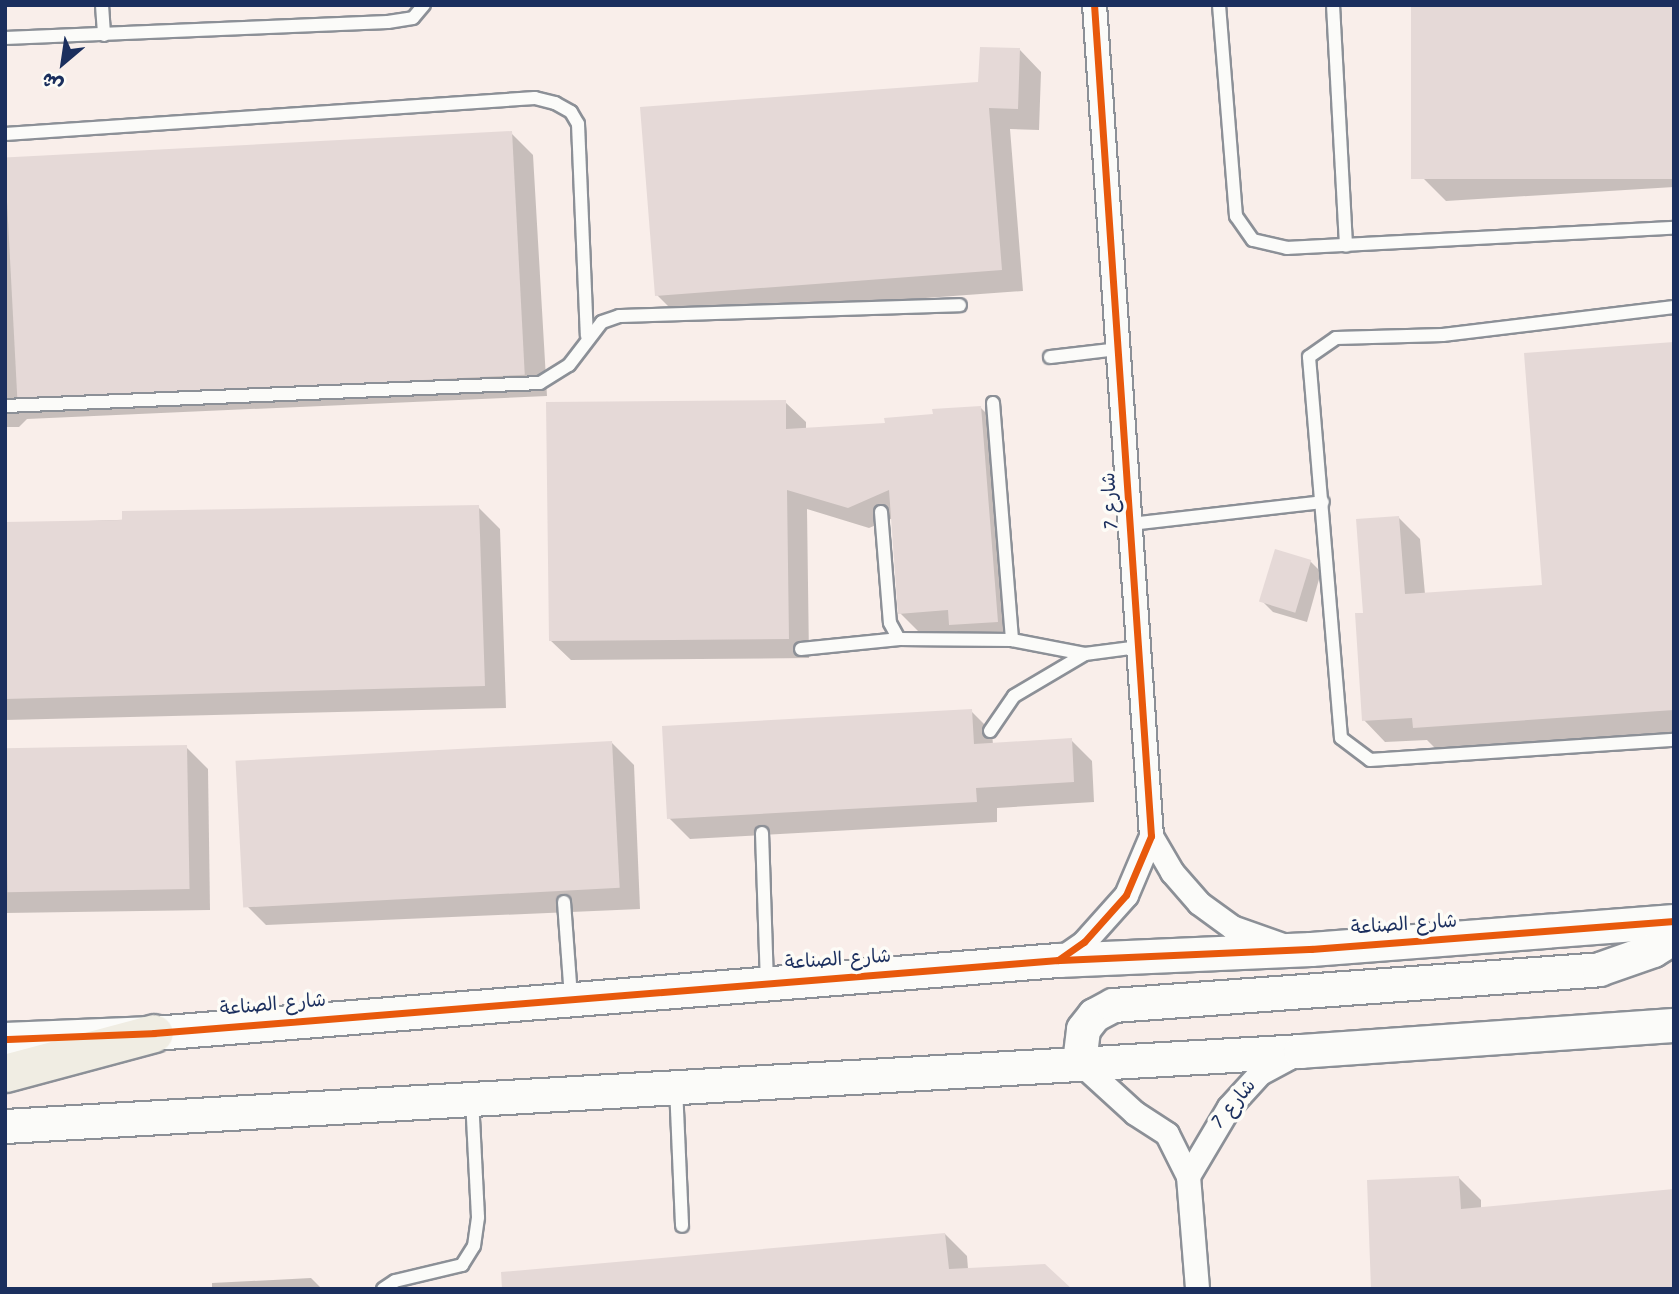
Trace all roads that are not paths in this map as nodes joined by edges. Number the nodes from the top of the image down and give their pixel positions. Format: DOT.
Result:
graph roads {
  1 [pos="102,5"];
  2 [pos="424,5"];
  3 [pos="1094,5"];
  4 [pos="1219,5"];
  5 [pos="1333,5"];
  6 [pos="104,35"];
  7 [pos="5,38"];
  8 [pos="5,134"];
  9 [pos="1674,228"];
  10 [pos="1346,246"];
  11 [pos="960,305"];
  12 [pos="1674,307"];
  13 [pos="587,336"];
  14 [pos="1118,349"];
  15 [pos="1050,357"];
  16 [pos="993,403"];
  17 [pos="5,406"];
  18 [pos="1323,502"];
  19 [pos="881,512"];
  20 [pos="1130,524"];
  21 [pos="899,639"];
  22 [pos="1012,640"];
  23 [pos="1138,647"];
  24 [pos="801,649"];
  25 [pos="1085,654"];
  26 [pos="990,732"];
  27 [pos="1674,740"];
  28 [pos="762,833"];
  29 [pos="1151,836"];
  30 [pos="564,902"];
  31 [pos="1674,921"];
  32 [pos="1674,937"];
  33 [pos="1311,948"];
  34 [pos="1058,960"];
  35 [pos="767,982"];
  36 [pos="571,997"];
  37 [pos="1674,1025"];
  38 [pos="154,1033"];
  39 [pos="5,1039"];
  40 [pos="1300,1051"];
  41 [pos="1079,1062"];
  42 [pos="5,1073"];
  43 [pos="676,1087"];
  44 [pos="472,1100"];
  45 [pos="5,1126"];
  46 [pos="1188,1176"];
  47 [pos="682,1226"];
  48 [pos="383,1289"];
  49 [pos="1197,1289"];
  1 -- 6 [label="lane"];
  2 -- 6 [label="lane"];
  3 -- 14 [label="street, شارع 7"];
  4 -- 10 [label="lane"];
  5 -- 10 [label="lane"];
  6 -- 7 [label="lane"];
  8 -- 13 [label="lane"];
  9 -- 10 [label="lane"];
  11 -- 13 [label="lane"];
  12 -- 18 [label="lane"];
  13 -- 17 [label="lane"];
  14 -- 15 [label="lane"];
  14 -- 20 [label="street, شارع 7"];
  16 -- 22 [label="lane"];
  18 -- 20 [label="lane"];
  18 -- 27 [label="lane"];
  19 -- 21 [label="lane"];
  20 -- 23 [label="street, شارع 7"];
  21 -- 22 [label="lane"];
  21 -- 24 [label="lane"];
  22 -- 25 [label="lane"];
  23 -- 25 [label="lane"];
  23 -- 29 [label="street, شارع 7"];
  25 -- 26 [label="lane"];
  28 -- 35 [label="lane"];
  29 -- 33 [label="street, شارع 7"];
  29 -- 34 [label="street, شارع 7"];
  30 -- 36 [label="lane"];
  31 -- 33 [label="street, شارع الصناعة"];
  32 -- 41 [label="street"];
  33 -- 34 [label="street, شارع الصناعة"];
  34 -- 35 [label="street, شارع الصناعة"];
  35 -- 36 [label="street, شارع الصناعة"];
  36 -- 38 [label="street, شارع الصناعة"];
  37 -- 40 [label="street"];
  38 -- 39 [label="street, شارع الصناعة"];
  38 -- 42 [label="main road"];
  40 -- 41 [label="street"];
  40 -- 46 [label="street, شارع 7"];
  41 -- 43 [label="street"];
  41 -- 46 [label="street"];
  43 -- 44 [label="street"];
  43 -- 47 [label="lane"];
  44 -- 45 [label="street"];
  44 -- 48 [label="lane"];
  46 -- 49 [label="street"];
}
